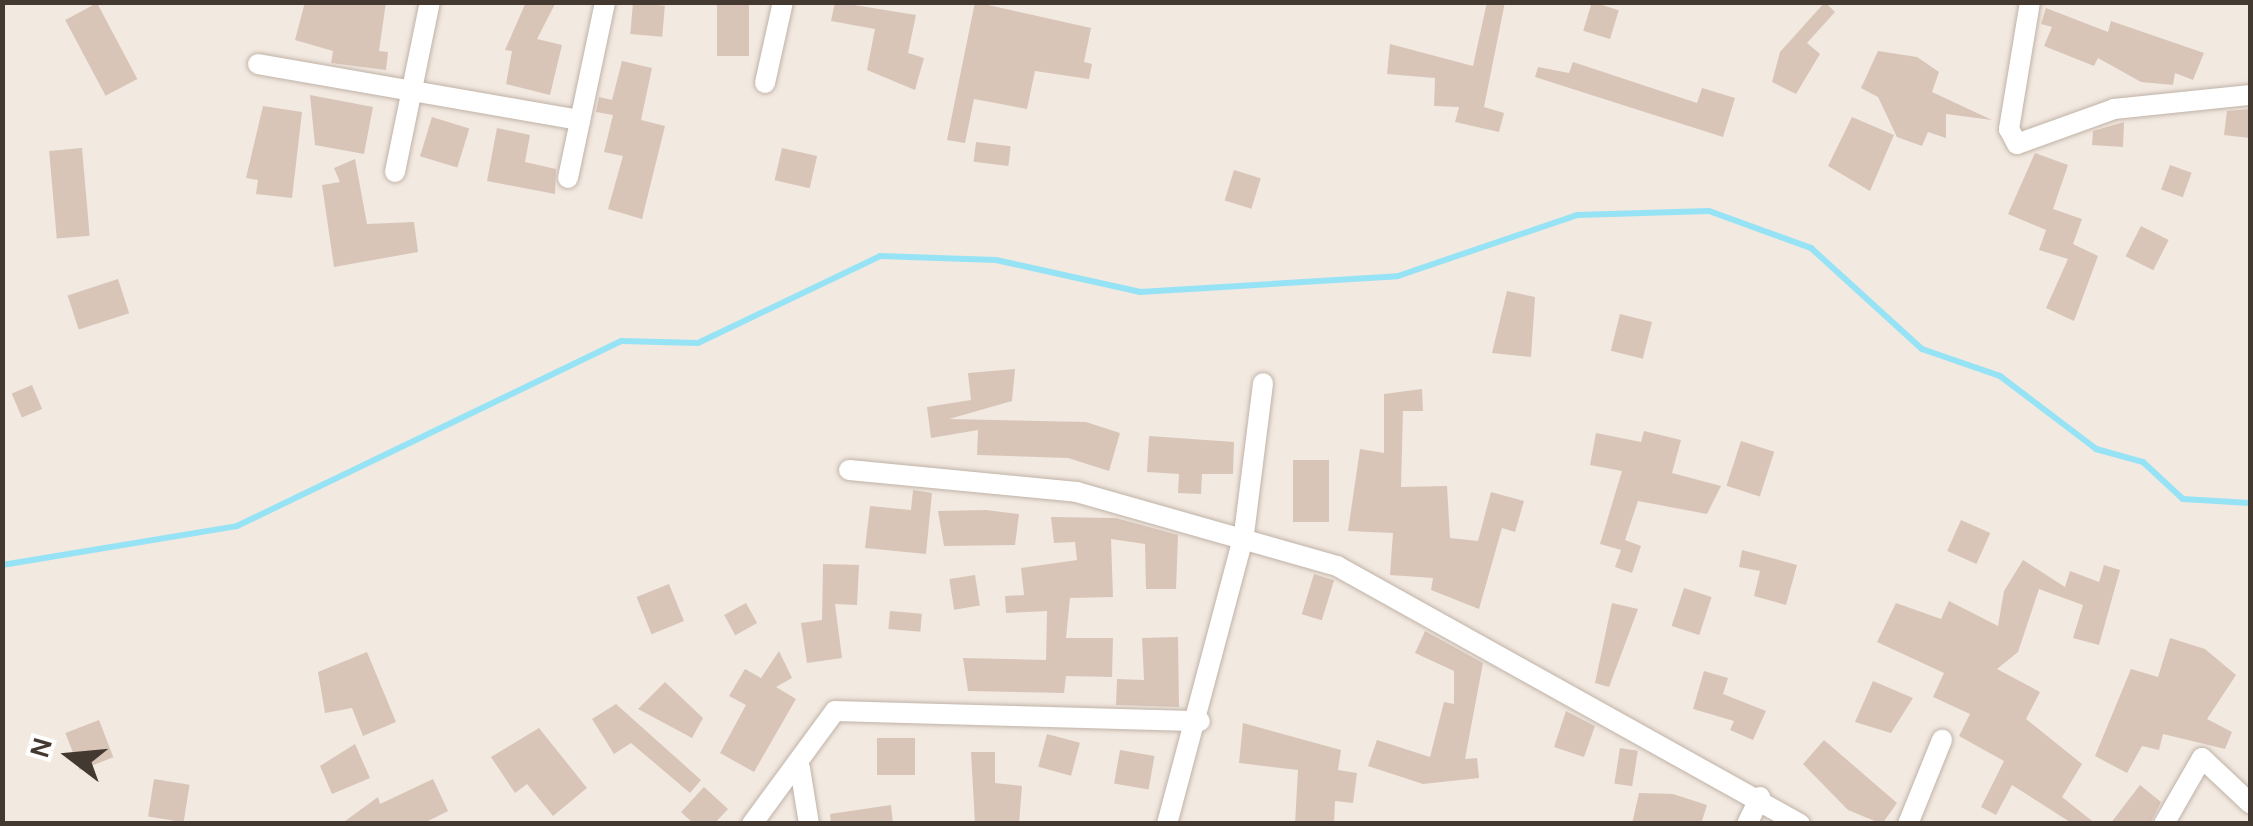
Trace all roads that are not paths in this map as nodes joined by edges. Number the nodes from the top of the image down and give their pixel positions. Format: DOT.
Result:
graph roads {
  1 [pos="430,2"];
  2 [pos="605,2"];
  3 [pos="782,2"];
  4 [pos="2030,2"];
  5 [pos="258,64"];
  6 [pos="765,83"];
  7 [pos="412,91"];
  8 [pos="2250,95"];
  9 [pos="580,120"];
  10 [pos="394,172"];
  11 [pos="568,178"];
  12 [pos="1262,383"];
  13 [pos="849,470"];
  14 [pos="1244,534"];
  15 [pos="1200,721"];
  16 [pos="1942,740"];
  17 [pos="800,768"];
  18 [pos="1760,796"];
  19 [pos="2250,803"];
  20 [pos="752,824"];
  21 [pos="809,824"];
  22 [pos="1167,824"];
  23 [pos="1747,824"];
  24 [pos="1800,824"];
  25 [pos="1908,824"];
  26 [pos="2164,824"];
  1 -- 7 [label="street"];
  2 -- 9 [label="street"];
  3 -- 6 [label="street"];
  4 -- 8 [label="street"];
  5 -- 7 [label="street"];
  7 -- 9 [label="street"];
  7 -- 10 [label="street"];
  9 -- 11 [label="street"];
  12 -- 14 [label="street"];
  13 -- 14 [label="street"];
  14 -- 15 [label="street"];
  14 -- 18 [label="street"];
  15 -- 17 [label="street"];
  15 -- 22 [label="street"];
  16 -- 25 [label="street"];
  17 -- 20 [label="street"];
  17 -- 21 [label="street"];
  18 -- 23 [label="street"];
  18 -- 24 [label="street"];
  19 -- 26 [label="street"];
}
